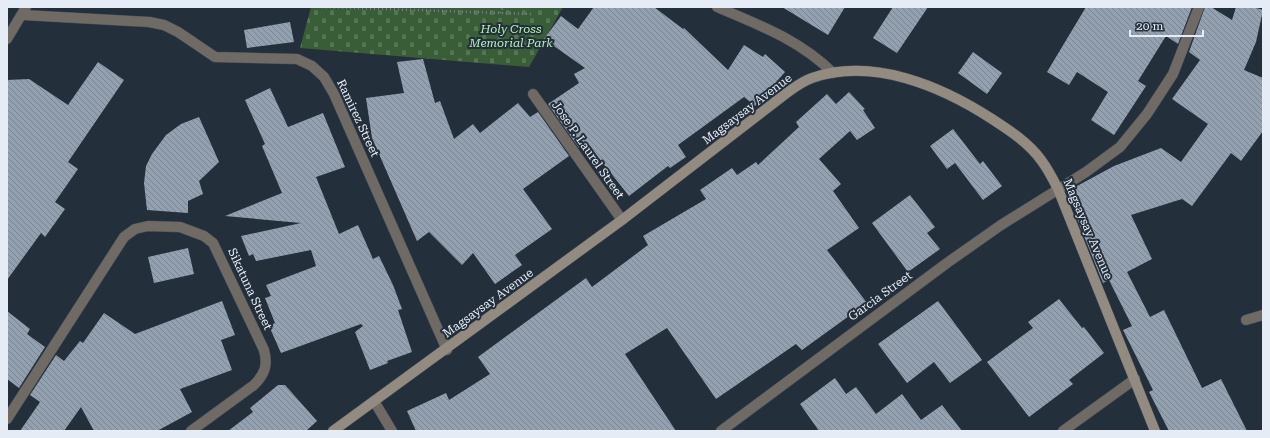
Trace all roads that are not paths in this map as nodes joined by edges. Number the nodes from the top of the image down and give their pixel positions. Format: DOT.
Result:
graph roads {
  1 [pos="718,7"];
  2 [pos="1199,7"];
  3 [pos="24,11"];
  4 [pos="7,39"];
  5 [pos="833,72"];
  6 [pos="532,94"];
  7 [pos="1058,189"];
  8 [pos="622,220"];
  9 [pos="1263,315"];
  10 [pos="1246,320"];
  11 [pos="447,350"];
  12 [pos="1135,379"];
  13 [pos="374,402"];
  14 [pos="7,419"];
  15 [pos="191,431"];
  16 [pos="333,431"];
  17 [pos="392,431"];
  18 [pos="721,431"];
  19 [pos="1063,431"];
  20 [pos="1155,431"];
  1 -- 5 [label="street"];
  2 -- 7 [label="street, Garcia Street"];
  3 -- 4 [label="street"];
  3 -- 11 [label="street, Ramirez Street"];
  5 -- 7 [label="street, Magsaysay Avenue"];
  5 -- 8 [label="street, Magsaysay Avenue"];
  6 -- 8 [label="street, Jose P. Laurel Street"];
  7 -- 12 [label="street, Magsaysay Avenue"];
  7 -- 18 [label="street, Garcia Street"];
  8 -- 11 [label="street, Magsaysay Avenue"];
  9 -- 10 [label="street"];
  11 -- 13 [label="street, Magsaysay Avenue"];
  12 -- 19 [label="street"];
  12 -- 20 [label="street, Magsaysay Avenue"];
  13 -- 16 [label="street, Magsaysay Avenue"];
  13 -- 17 [label="street"];
  14 -- 15 [label="street, Sikatuna Street"];
}
